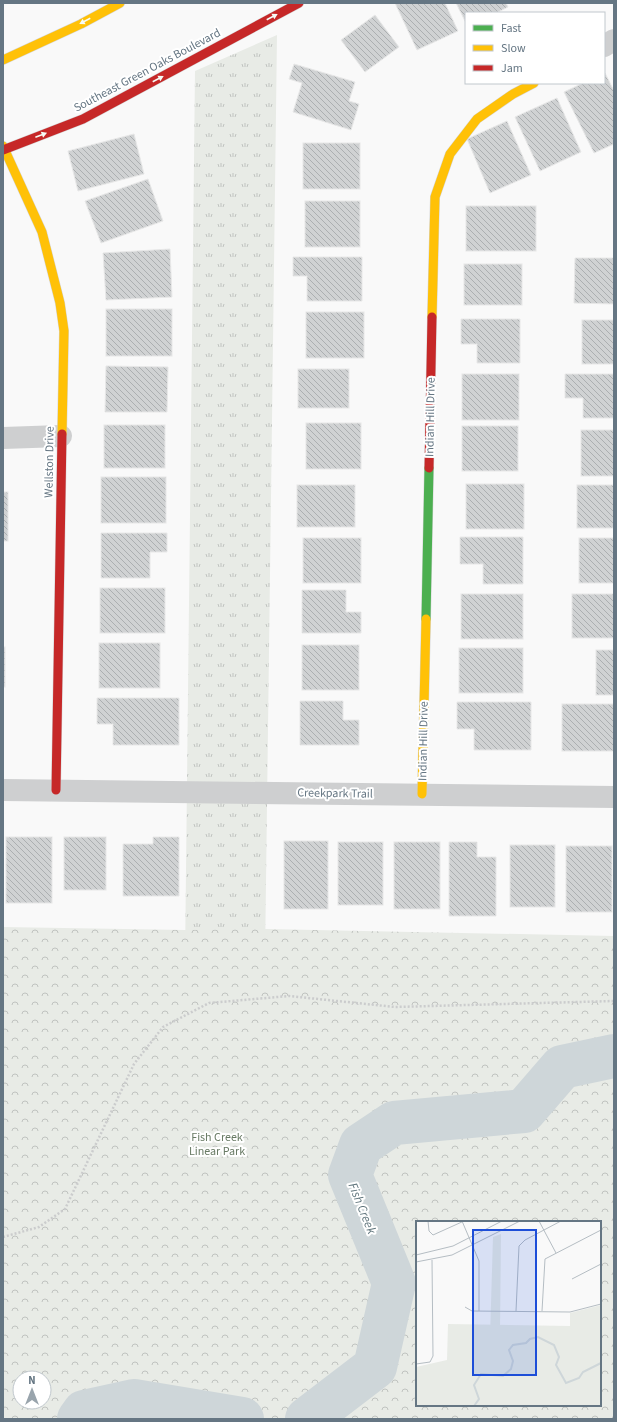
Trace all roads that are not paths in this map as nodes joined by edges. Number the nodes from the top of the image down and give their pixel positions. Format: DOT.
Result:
graph roads {
  1 [pos="120,3"];
  2 [pos="299,3"];
  3 [pos="614,40"];
  4 [pos="605,45"];
  5 [pos="3,60"];
  6 [pos="532,84"];
  7 [pos="3,149"];
  8 [pos="61,436"];
  9 [pos="3,438"];
  10 [pos="3,790"];
  11 [pos="56,790"];
  12 [pos="422,794"];
  13 [pos="614,796"];
  1 -- 5 [label="street, one-way"];
  7 -- 2 [label="street, Southeast Green Oaks Boulevard, one-way"];
  3 -- 4 [label="street"];
  6 -- 12 [label="street, Indian Hill Drive"];
  7 -- 8 [label="street, Wellston Drive"];
  8 -- 9 [label="street"];
  8 -- 11 [label="street, Wellston Drive"];
  10 -- 11 [label="street, Creekpark Trail"];
  11 -- 12 [label="street, Creekpark Trail"];
  12 -- 13 [label="street, Creekpark Trail"];
}
